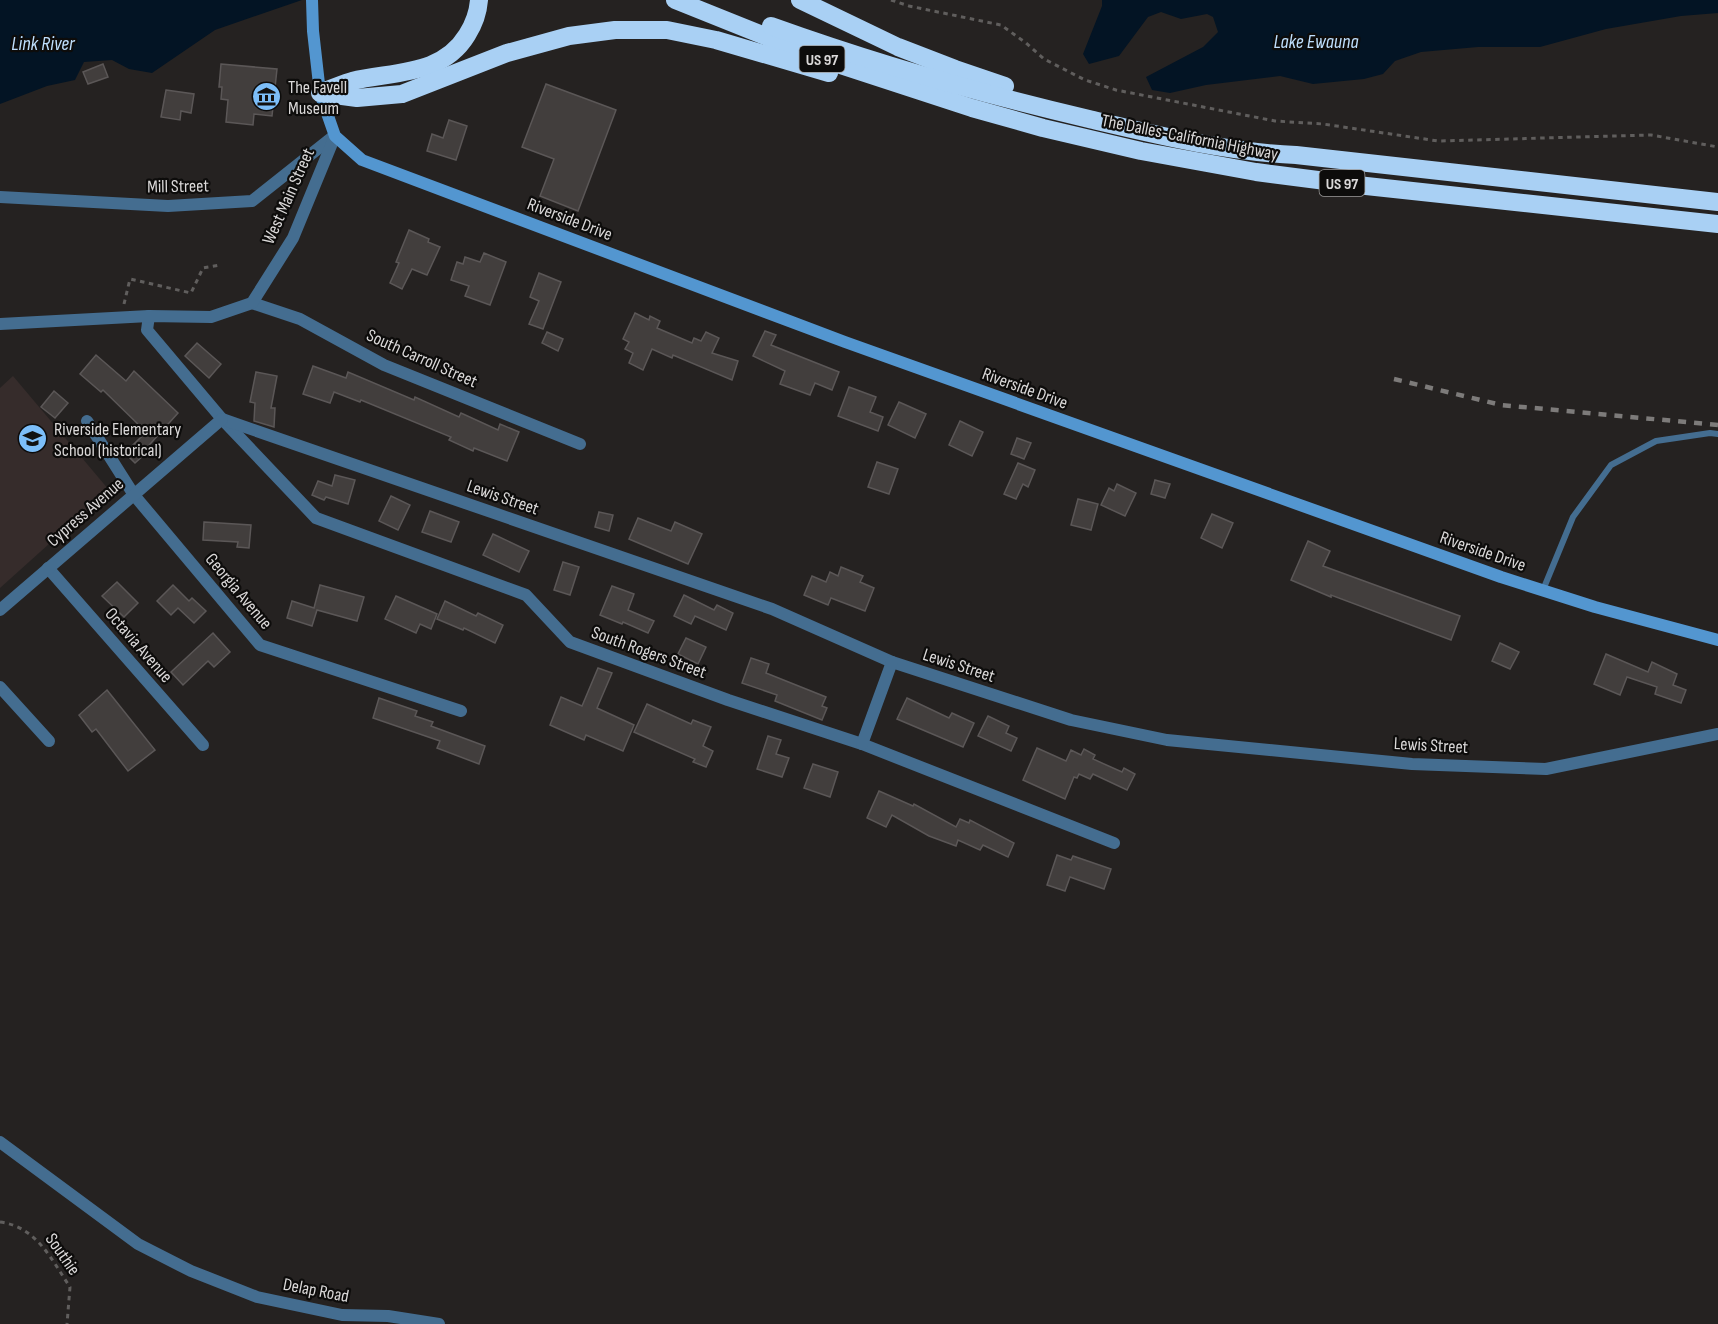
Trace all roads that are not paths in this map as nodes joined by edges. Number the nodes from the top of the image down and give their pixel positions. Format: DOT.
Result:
graph roads {
  1 [pos="312,0"];
  2 [pos="675,0"];
  3 [pos="700,0"];
  4 [pos="800,0"];
  5 [pos="479,1"];
  6 [pos="320,93"];
  7 [pos="972,108"];
  8 [pos="334,136"];
  9 [pos="1296,155"];
  10 [pos="0,197"];
  11 [pos="1718,202"];
  12 [pos="1718,224"];
  13 [pos="252,303"];
  14 [pos="149,316"];
  15 [pos="0,324"];
  16 [pos="222,419"];
  17 [pos="87,421"];
  18 [pos="1718,434"];
  19 [pos="580,444"];
  20 [pos="134,495"];
  21 [pos="48,568"];
  22 [pos="1543,591"];
  23 [pos="0,610"];
  24 [pos="1718,640"];
  25 [pos="892,662"];
  26 [pos="0,687"];
  27 [pos="461,711"];
  28 [pos="1718,734"];
  29 [pos="49,741"];
  30 [pos="862,744"];
  31 [pos="203,745"];
  32 [pos="1114,843"];
  33 [pos="0,1142"];
  34 [pos="439,1324"];
  1 -- 6 [label="street, West Main Street"];
  2 -- 7 [label="highway, The Dalles-California Highway / US 97"];
  3 -- 9 [label="highway, The Dalles-California Highway / US 97"];
  4 -- 9 [label="highway"];
  5 -- 6 [label="highway"];
  6 -- 7 [label="highway"];
  6 -- 8 [label="street, West Main Street"];
  7 -- 12 [label="highway, The Dalles-California Highway / US 97"];
  8 -- 10 [label="street, Mill Street"];
  8 -- 13 [label="street, West Main Street"];
  8 -- 22 [label="street, Riverside Drive"];
  9 -- 11 [label="highway, The Dalles-California Highway / US 97"];
  13 -- 14 [label="street"];
  13 -- 19 [label="street, South Carroll Street"];
  14 -- 15 [label="street"];
  14 -- 16 [label="street, South Rogers Street"];
  16 -- 20 [label="street, Cypress Avenue"];
  16 -- 25 [label="street, Lewis Street"];
  16 -- 30 [label="street, South Rogers Street"];
  17 -- 20 [label="street, Georgia Avenue"];
  18 -- 22 [label="lane"];
  20 -- 21 [label="street, Cypress Avenue"];
  20 -- 27 [label="street, Georgia Avenue"];
  21 -- 23 [label="street, Cypress Avenue"];
  21 -- 31 [label="street, Octavia Avenue"];
  22 -- 24 [label="street, Riverside Drive"];
  25 -- 28 [label="street, Lewis Street"];
  25 -- 30 [label="street"];
  26 -- 29 [label="street"];
  30 -- 32 [label="street, South Rogers Street"];
  33 -- 34 [label="street, Delap Road"];
}
